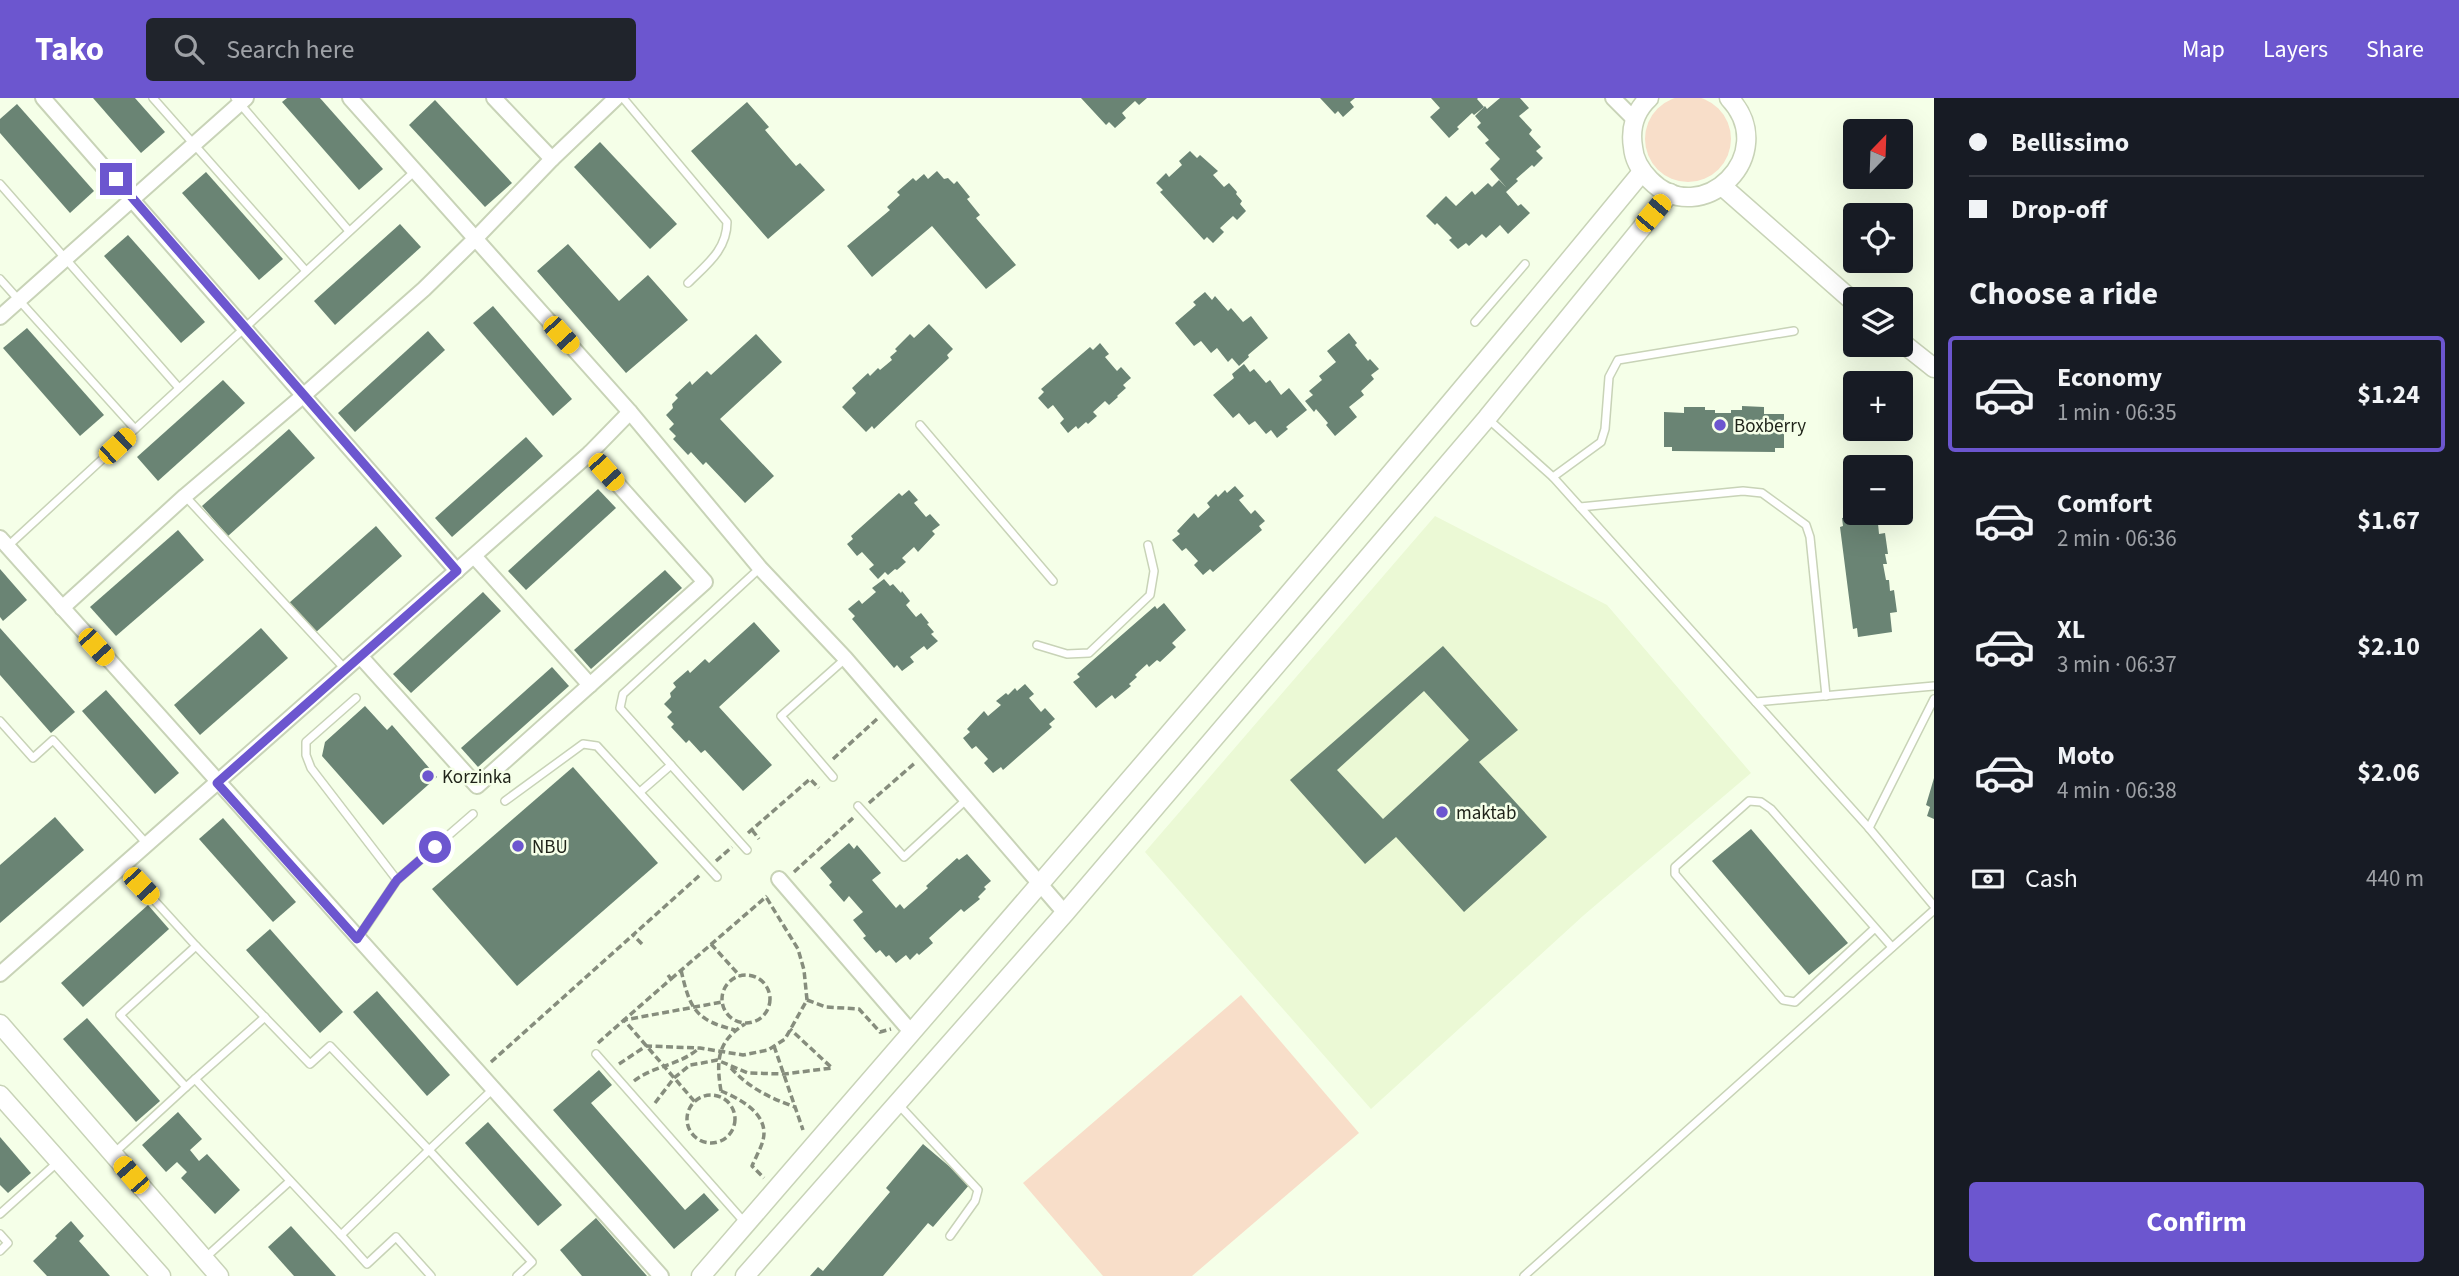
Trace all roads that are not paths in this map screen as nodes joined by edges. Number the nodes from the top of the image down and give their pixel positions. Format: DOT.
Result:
graph roads {
  1 [pos="43,98"];
  2 [pos="153,98"];
  3 [pos="350,98"];
  4 [pos="495,98"];
  5 [pos="615,98"];
  6 [pos="623,98"];
  7 [pos="1613,98"];
  8 [pos="1649,98"];
  9 [pos="1729,98"];
  10 [pos="240,100"];
  11 [pos="1634,120"];
  12 [pos="193,145"];
  13 [pos="552,159"];
  14 [pos="415,171"];
  15 [pos="1642,172"];
  16 [pos="0,184"];
  17 [pos="1722,186"];
  18 [pos="1670,193"];
  19 [pos="134,199"];
  20 [pos="349,232"];
  21 [pos="475,239"];
  22 [pos="66,259"];
  23 [pos="1525,264"];
  24 [pos="306,271"];
  25 [pos="0,279"];
  26 [pos="688,283"];
  27 [pos="1843,292"];
  28 [pos="19,300"];
  29 [pos="0,317"];
  30 [pos="1475,322"];
  31 [pos="245,327"];
  32 [pos="1794,331"];
  33 [pos="1913,351"];
  34 [pos="1934,368"];
  35 [pos="179,388"];
  36 [pos="304,395"];
  37 [pos="630,412"];
  38 [pos="1487,418"];
  39 [pos="920,425"];
  40 [pos="135,429"];
  41 [pos="590,453"];
  42 [pos="1553,477"];
  43 [pos="186,496"];
  44 [pos="1580,507"];
  45 [pos="4,542"];
  46 [pos="1149,545"];
  47 [pos="474,556"];
  48 [pos="760,568"];
  49 [pos="457,571"];
  50 [pos="1053,581"];
  51 [pos="62,608"];
  52 [pos="1037,645"];
  53 [pos="361,657"];
  54 [pos="845,658"];
  55 [pos="346,670"];
  56 [pos="590,685"];
  57 [pos="1934,686"];
  58 [pos="1826,696"];
  59 [pos="356,698"];
  60 [pos="1934,699"];
  61 [pos="1756,702"];
  62 [pos="0,721"];
  63 [pos="671,765"];
  64 [pos="833,777"];
  65 [pos="217,783"];
  66 [pos="640,792"];
  67 [pos="967,799"];
  68 [pos="505,801"];
  69 [pos="858,806"];
  70 [pos="473,814"];
  71 [pos="1869,828"];
  72 [pos="148,844"];
  73 [pos="747,850"];
  74 [pos="123,866"];
  75 [pos="717,877"];
  76 [pos="782,878"];
  77 [pos="397,880"];
  78 [pos="1040,885"];
  79 [pos="1934,908"];
  80 [pos="1065,913"];
  81 [pos="1875,928"];
  82 [pos="357,939"];
  83 [pos="197,946"];
  84 [pos="1892,947"];
  85 [pos="0,974"];
  86 [pos="265,1017"];
  87 [pos="0,1024"];
  88 [pos="908,1029"];
  89 [pos="597,1054"];
  90 [pos="195,1079"];
  91 [pos="186,1087"];
  92 [pos="492,1090"];
  93 [pos="0,1095"];
  94 [pos="897,1104"];
  95 [pos="429,1150"];
  96 [pos="113,1154"];
  97 [pos="59,1161"];
  98 [pos="290,1181"];
  99 [pos="0,1214"];
  100 [pos="746,1224"];
  101 [pos="0,1234"];
  102 [pos="341,1235"];
  103 [pos="950,1236"];
  104 [pos="0,1251"];
  105 [pos="204,1259"];
  106 [pos="161,1276"];
  107 [pos="219,1276"];
  108 [pos="431,1276"];
  109 [pos="517,1276"];
  110 [pos="661,1276"];
  111 [pos="701,1276"];
  112 [pos="745,1276"];
  113 [pos="1524,1276"];
  1 -- 19 [label="street"];
  2 -- 12 [label="lane"];
  3 -- 14 [label="street"];
  4 -- 13 [label="street"];
  5 -- 13 [label="street"];
  6 -- 26 [label="lane"];
  7 -- 11 [label="street"];
  8 -- 11 [label="street"];
  9 -- 17 [label="street"];
  10 -- 12 [label="street"];
  10 -- 20 [label="lane"];
  11 -- 15 [label="street"];
  12 -- 19 [label="street"];
  12 -- 24 [label="lane"];
  13 -- 21 [label="street"];
  14 -- 20 [label="lane"];
  14 -- 21 [label="street"];
  15 -- 18 [label="street"];
  15 -- 78 [label="street"];
  16 -- 22 [label="lane"];
  17 -- 18 [label="street"];
  17 -- 27 [label="street"];
  18 -- 38 [label="street"];
  19 -- 22 [label="street"];
  19 -- 31 [label="street"];
  20 -- 24 [label="lane"];
  21 -- 36 [label="street"];
  21 -- 37 [label="street"];
  22 -- 28 [label="street"];
  22 -- 35 [label="lane"];
  23 -- 30 [label="lane"];
  24 -- 31 [label="lane"];
  25 -- 28 [label="lane"];
  28 -- 29 [label="street"];
  28 -- 40 [label="lane"];
  31 -- 35 [label="lane"];
  31 -- 36 [label="street"];
  32 -- 42 [label="lane"];
  33 -- 34 [label="street"];
  35 -- 40 [label="lane"];
  36 -- 43 [label="street"];
  36 -- 49 [label="street"];
  37 -- 41 [label="street"];
  37 -- 48 [label="street"];
  38 -- 42 [label="lane"];
  38 -- 80 [label="street"];
  39 -- 50 [label="lane"];
  40 -- 45 [label="lane"];
  41 -- 47 [label="street"];
  41 -- 56 [label="street"];
  42 -- 44 [label="lane"];
  43 -- 51 [label="street"];
  43 -- 55 [label="lane"];
  44 -- 58 [label="lane"];
  44 -- 61 [label="lane"];
  45 -- 51 [label="street"];
  46 -- 52 [label="lane"];
  47 -- 49 [label="street"];
  47 -- 56 [label="street"];
  48 -- 54 [label="street"];
  48 -- 63 [label="lane"];
  49 -- 53 [label="street"];
  51 -- 65 [label="street"];
  53 -- 55 [label="street"];
  53 -- 56 [label="street"];
  54 -- 64 [label="lane"];
  54 -- 67 [label="street"];
  55 -- 65 [label="street"];
  57 -- 58 [label="lane"];
  58 -- 61 [label="lane"];
  59 -- 77 [label="lane"];
  60 -- 71 [label="lane"];
  61 -- 71 [label="lane"];
  62 -- 72 [label="lane"];
  63 -- 66 [label="lane"];
  63 -- 73 [label="lane"];
  65 -- 72 [label="street"];
  65 -- 82 [label="street"];
  66 -- 68 [label="lane"];
  66 -- 75 [label="lane"];
  67 -- 69 [label="lane"];
  67 -- 78 [label="street"];
  70 -- 77 [label="lane"];
  71 -- 79 [label="lane"];
  72 -- 74 [label="street"];
  74 -- 83 [label="lane"];
  74 -- 85 [label="street"];
  76 -- 88 [label="street"];
  77 -- 82 [label="lane"];
  78 -- 80 [label="street"];
  78 -- 88 [label="street"];
  79 -- 84 [label="lane"];
  80 -- 94 [label="street"];
  81 -- 81 [label="lane"];
  81 -- 84 [label="lane"];
  82 -- 92 [label="street"];
  83 -- 86 [label="lane"];
  83 -- 91 [label="lane"];
  84 -- 113 [label="lane"];
  86 -- 90 [label="lane"];
  86 -- 95 [label="lane"];
  87 -- 96 [label="street"];
  88 -- 100 [label="street"];
  89 -- 100 [label="lane"];
  90 -- 91 [label="lane"];
  90 -- 98 [label="lane"];
  91 -- 96 [label="lane"];
  92 -- 95 [label="lane"];
  92 -- 110 [label="street"];
  93 -- 97 [label="street"];
  94 -- 103 [label="lane"];
  94 -- 112 [label="street"];
  95 -- 102 [label="lane"];
  95 -- 109 [label="lane"];
  96 -- 105 [label="street"];
  97 -- 99 [label="lane"];
  97 -- 106 [label="street"];
  98 -- 102 [label="lane"];
  98 -- 105 [label="lane"];
  100 -- 111 [label="street"];
  101 -- 104 [label="lane"];
  102 -- 108 [label="lane"];
  105 -- 107 [label="street"];
}
